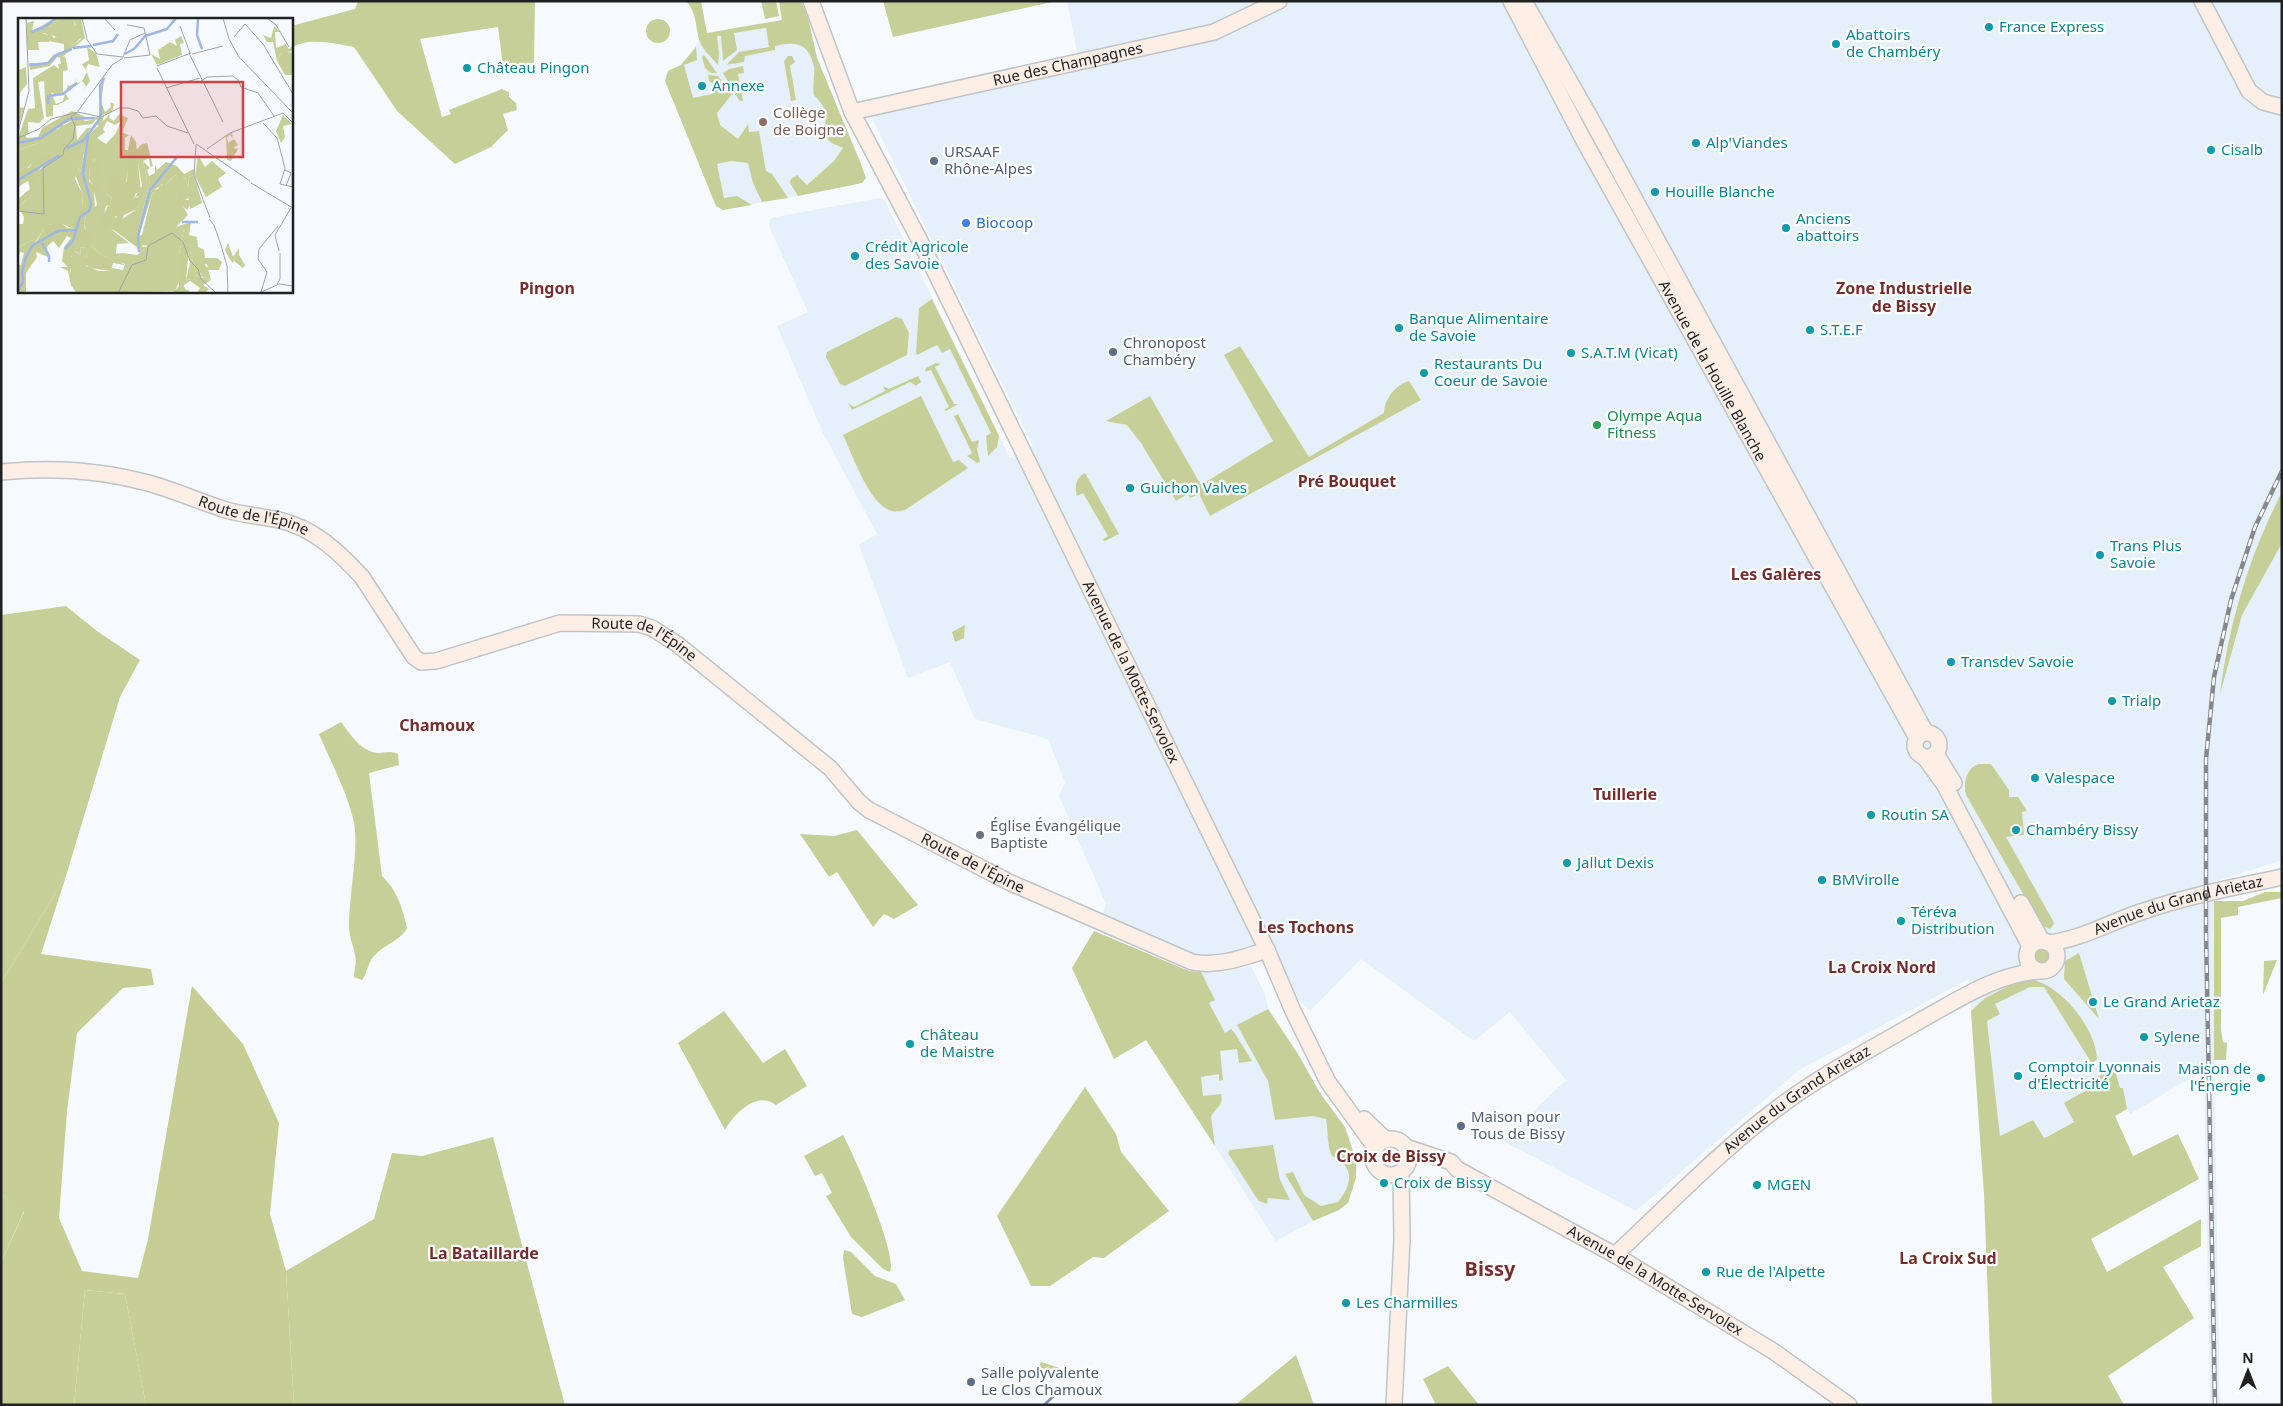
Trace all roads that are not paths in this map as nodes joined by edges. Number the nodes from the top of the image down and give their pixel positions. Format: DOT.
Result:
graph roads {
  1 [pos="811,1"];
  2 [pos="1278,1"];
  3 [pos="1510,1"];
  4 [pos="1524,1"];
  5 [pos="2202,1"];
  6 [pos="2282,108"];
  7 [pos="852,112"];
  8 [pos="1,472"];
  9 [pos="1921,736"];
  10 [pos="1931,756"];
  11 [pos="2282,877"];
  12 [pos="2077,938"];
  13 [pos="2037,946"];
  14 [pos="1267,950"];
  15 [pos="2056,961"];
  16 [pos="2039,971"];
  17 [pos="2003,978"];
  18 [pos="1380,1143"];
  19 [pos="1406,1147"];
  20 [pos="1405,1168"];
  21 [pos="1455,1168"];
  22 [pos="1386,1175"];
  23 [pos="1400,1201"];
  24 [pos="1615,1255"];
  25 [pos="1394,1405"];
  26 [pos="1848,1405"];
  1 -- 7 [label="main road"];
  2 -- 7 [label="main road, Rue des Champagnes"];
  3 -- 9 [label="main road, Avenue de la Houille Blanche"];
  4 -- 9 [label="main road, Avenue de la Houille Blanche"];
  5 -- 6 [label="main road"];
  7 -- 14 [label="main road, Avenue de la Motte-Servolex"];
  8 -- 14 [label="main road, Route de l'Épine"];
  9 -- 10 [label="main road, Avenue de la Houille Blanche"];
  9 -- 10 [label="main road, Avenue de la Houille Blanche"];
  10 -- 13 [label="main road, Avenue de la Houille Blanche"];
  11 -- 12 [label="main road, Avenue du Grand Arietaz"];
  12 -- 13 [label="main road, Avenue du Grand Arietaz"];
  12 -- 15 [label="main road, Avenue du Grand Arietaz"];
  13 -- 15 [label="main road"];
  13 -- 16 [label="main road"];
  13 -- 17 [label="main road, Avenue du Grand Arietaz"];
  14 -- 18 [label="main road, Avenue de la Motte-Servolex"];
  15 -- 16 [label="main road, Avenue du Grand Arietaz"];
  16 -- 17 [label="main road, Avenue du Grand Arietaz"];
  17 -- 24 [label="main road, Avenue du Grand Arietaz"];
  18 -- 19 [label="main road"];
  18 -- 22 [label="main road"];
  19 -- 20 [label="main road"];
  19 -- 21 [label="main road, Avenue de la Motte-Servolex"];
  20 -- 21 [label="main road, Avenue de la Motte-Servolex"];
  20 -- 22 [label="main road"];
  20 -- 23 [label="main road"];
  21 -- 24 [label="main road, Avenue de la Motte-Servolex"];
  22 -- 23 [label="main road"];
  23 -- 25 [label="main road"];
  24 -- 26 [label="main road, Avenue de la Motte-Servolex"];
}
